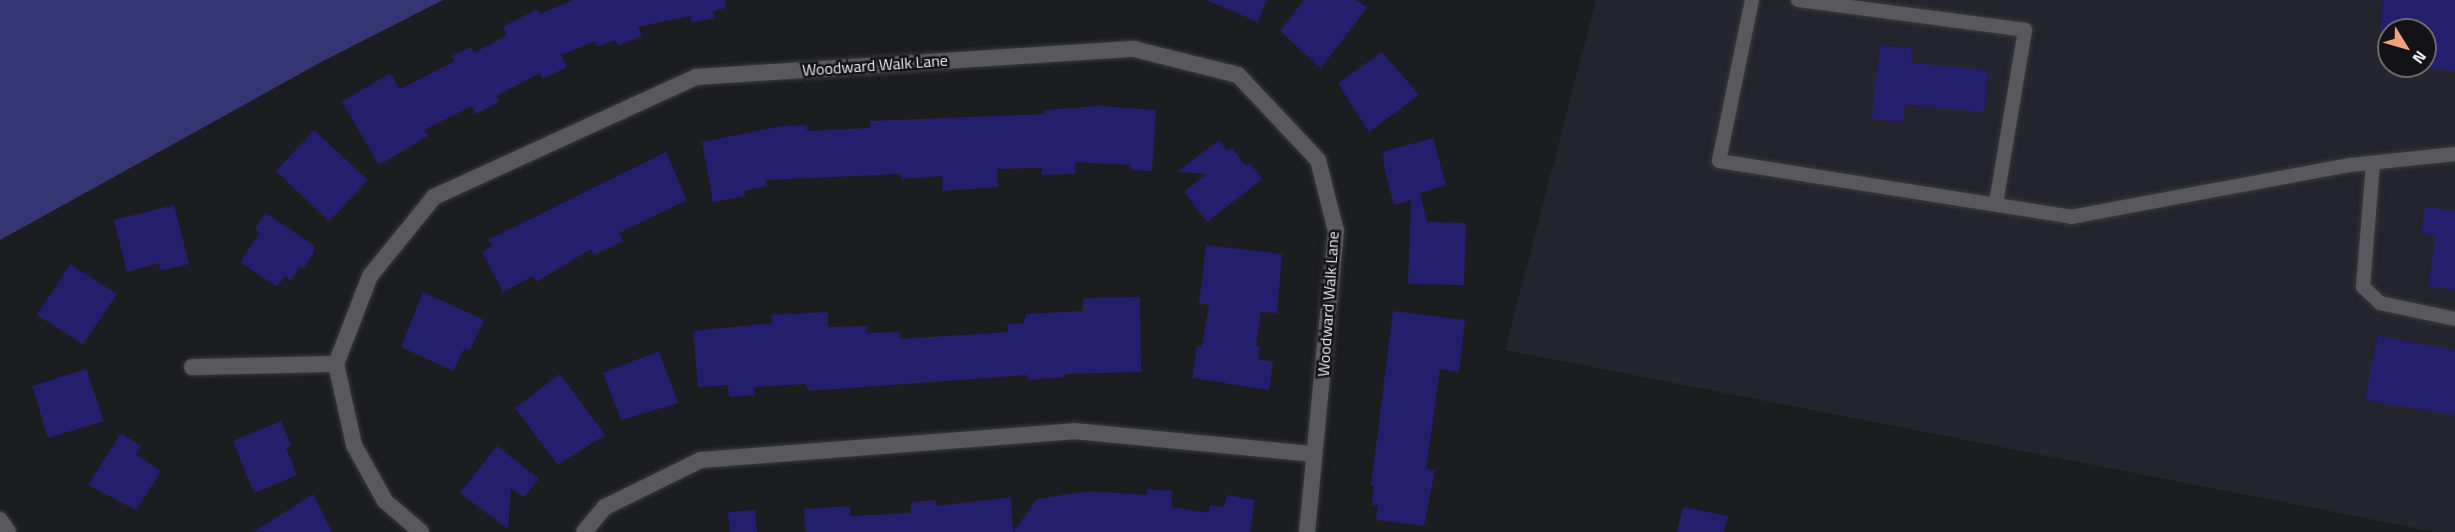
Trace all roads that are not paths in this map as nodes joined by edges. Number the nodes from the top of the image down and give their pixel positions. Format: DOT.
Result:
graph roads {
  1 [pos="1752,0"];
  2 [pos="1798,0"];
  3 [pos="2455,154"];
  4 [pos="2373,163"];
  5 [pos="1996,204"];
  6 [pos="2455,319"];
  7 [pos="336,364"];
  8 [pos="192,367"];
  9 [pos="1314,454"];
  10 [pos="0,520"];
  11 [pos="8,532"];
  12 [pos="421,532"];
  13 [pos="584,532"];
  14 [pos="1307,532"];
  1 -- 5 [label="lane"];
  2 -- 5 [label="lane"];
  3 -- 4 [label="lane"];
  4 -- 5 [label="lane"];
  4 -- 6 [label="lane"];
  7 -- 8 [label="street"];
  7 -- 9 [label="street, Woodward Walk Lane"];
  7 -- 12 [label="street"];
  9 -- 13 [label="street"];
  9 -- 14 [label="street, Woodward Walk Lane"];
  10 -- 11 [label="street"];
}
